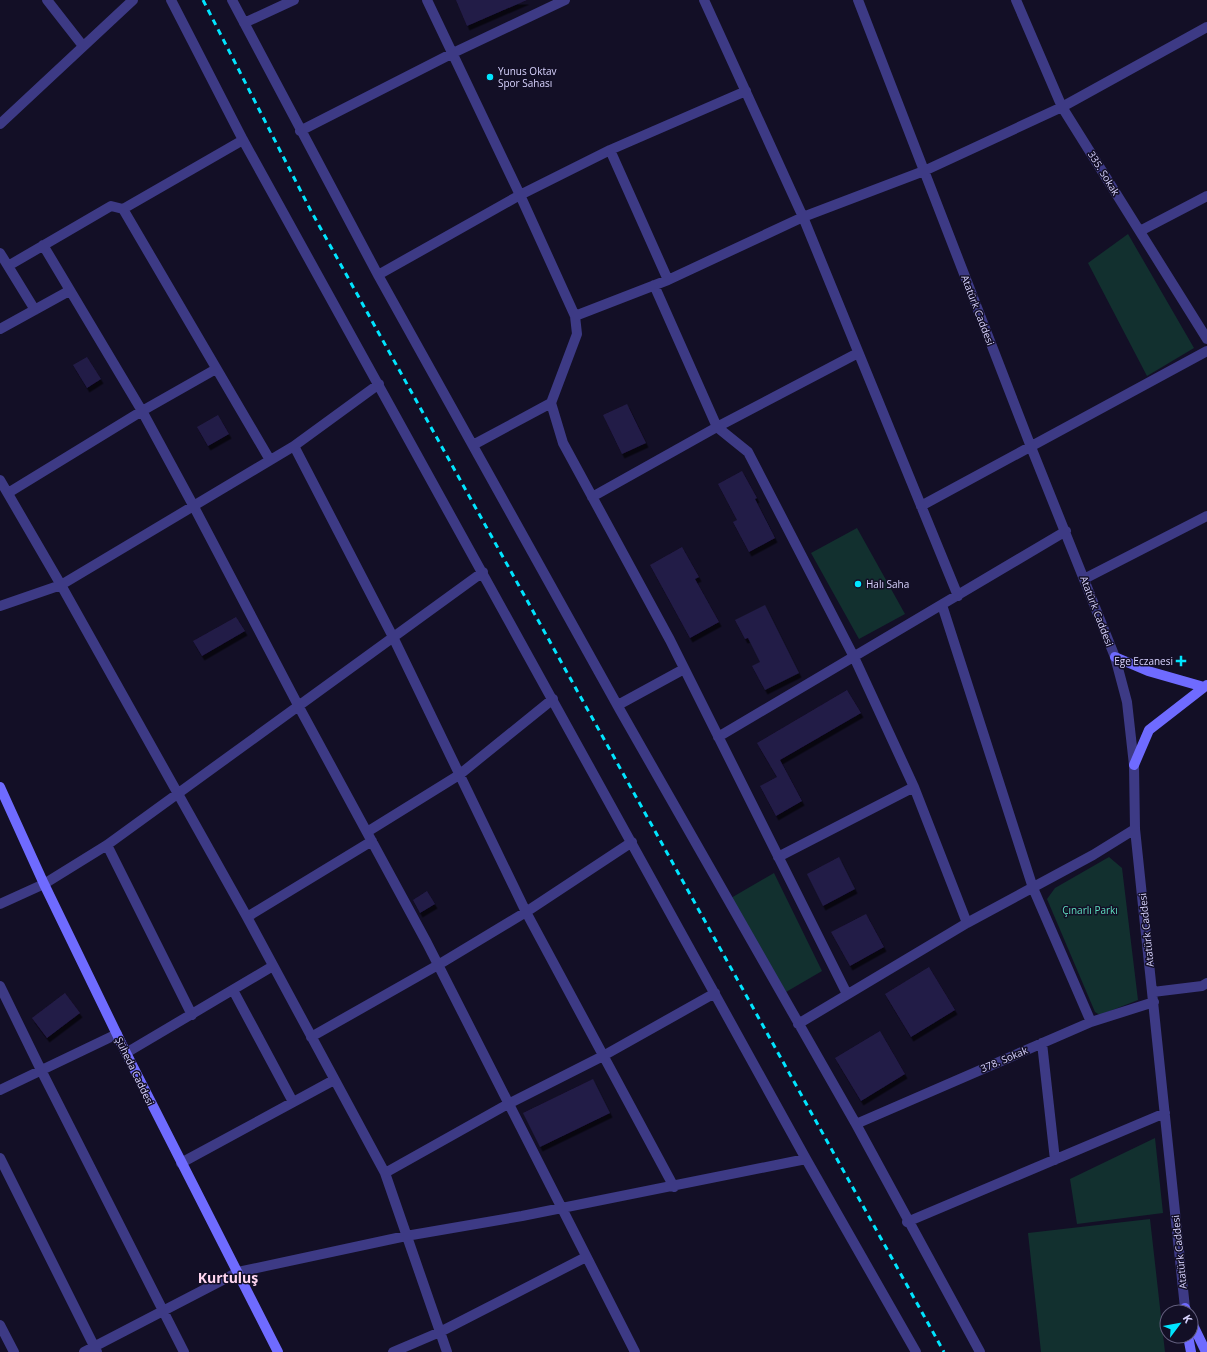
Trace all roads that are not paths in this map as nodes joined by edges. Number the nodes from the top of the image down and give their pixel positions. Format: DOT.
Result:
graph roads {
  1 [pos="47,0"];
  2 [pos="133,0"];
  3 [pos="171,0"];
  4 [pos="232,0"];
  5 [pos="294,0"];
  6 [pos="427,0"];
  7 [pos="565,0"];
  8 [pos="704,0"];
  9 [pos="858,0"];
  10 [pos="1016,0"];
  11 [pos="545,4"];
  12 [pos="244,23"];
  13 [pos="1207,27"];
  14 [pos="83,46"];
  15 [pos="452,52"];
  16 [pos="746,91"];
  17 [pos="1062,106"];
  18 [pos="0,124"];
  19 [pos="300,131"];
  20 [pos="243,140"];
  21 [pos="610,150"];
  22 [pos="924,171"];
  23 [pos="520,195"];
  24 [pos="1207,196"];
  25 [pos="124,210"];
  26 [pos="803,217"];
  27 [pos="1140,231"];
  28 [pos="43,245"];
  29 [pos="0,253"];
  30 [pos="8,266"];
  31 [pos="378,275"];
  32 [pos="668,280"];
  33 [pos="654,285"];
  34 [pos="69,291"];
  35 [pos="35,310"];
  36 [pos="575,316"];
  37 [pos="0,329"];
  38 [pos="1207,339"];
  39 [pos="1207,351"];
  40 [pos="858,353"];
  41 [pos="216,369"];
  42 [pos="378,384"];
  43 [pos="551,403"];
  44 [pos="142,411"];
  45 [pos="717,427"];
  46 [pos="473,445"];
  47 [pos="294,446"];
  48 [pos="1030,447"];
  49 [pos="270,460"];
  50 [pos="0,480"];
  51 [pos="8,493"];
  52 [pos="592,497"];
  53 [pos="193,504"];
  54 [pos="921,506"];
  55 [pos="1207,516"];
  56 [pos="1066,531"];
  57 [pos="483,572"];
  58 [pos="1084,579"];
  59 [pos="61,585"];
  60 [pos="958,596"];
  61 [pos="942,605"];
  62 [pos="0,606"];
  63 [pos="393,637"];
  64 [pos="1115,656"];
  65 [pos="854,657"];
  66 [pos="684,669"];
  67 [pos="1206,686"];
  68 [pos="553,699"];
  69 [pos="618,705"];
  70 [pos="299,707"];
  71 [pos="718,737"];
  72 [pos="1134,765"];
  73 [pos="459,775"];
  74 [pos="0,787"];
  75 [pos="914,787"];
  76 [pos="178,793"];
  77 [pos="1135,829"];
  78 [pos="369,837"];
  79 [pos="632,842"];
  80 [pos="107,845"];
  81 [pos="778,857"];
  82 [pos="44,884"];
  83 [pos="1033,888"];
  84 [pos="0,904"];
  85 [pos="526,912"];
  86 [pos="247,917"];
  87 [pos="967,923"];
  88 [pos="438,965"];
  89 [pos="273,966"];
  90 [pos="1207,984"];
  91 [pos="0,986"];
  92 [pos="233,990"];
  93 [pos="715,994"];
  94 [pos="847,994"];
  95 [pos="1154,997"];
  96 [pos="192,1015"];
  97 [pos="1091,1022"];
  98 [pos="798,1024"];
  99 [pos="117,1034"];
  100 [pos="311,1037"];
  101 [pos="1042,1043"];
  102 [pos="126,1053"];
  103 [pos="603,1056"];
  104 [pos="41,1070"];
  105 [pos="334,1080"];
  106 [pos="0,1090"];
  107 [pos="293,1102"];
  108 [pos="508,1104"];
  109 [pos="1165,1114"];
  110 [pos="856,1124"];
  111 [pos="0,1158"];
  112 [pos="806,1159"];
  113 [pos="1055,1160"];
  114 [pos="181,1163"];
  115 [pos="385,1173"];
  116 [pos="674,1187"];
  117 [pos="561,1209"];
  118 [pos="907,1222"];
  119 [pos="406,1236"];
  120 [pos="586,1257"];
  121 [pos="238,1272"];
  122 [pos="1184,1304"];
  123 [pos="163,1311"];
  124 [pos="0,1325"];
  125 [pos="440,1332"];
  126 [pos="1199,1338"];
  127 [pos="95,1349"];
  128 [pos="14,1352"];
  129 [pos="84,1352"];
  130 [pos="184,1352"];
  131 [pos="278,1352"];
  132 [pos="394,1352"];
  133 [pos="447,1352"];
  134 [pos="635,1352"];
  135 [pos="916,1352"];
  136 [pos="980,1352"];
  137 [pos="1206,1352"];
  1 -- 14 [label="street"];
  2 -- 14 [label="street"];
  3 -- 20 [label="street"];
  4 -- 12 [label="street"];
  5 -- 12 [label="street"];
  6 -- 15 [label="street"];
  7 -- 11 [label="street"];
  8 -- 16 [label="street"];
  9 -- 22 [label="street, Atatürk Caddesi"];
  10 -- 17 [label="street, 335. Sokak"];
  11 -- 15 [label="street"];
  12 -- 19 [label="street"];
  13 -- 17 [label="street"];
  14 -- 18 [label="street"];
  15 -- 19 [label="street"];
  15 -- 23 [label="street"];
  16 -- 21 [label="street"];
  16 -- 26 [label="street"];
  17 -- 22 [label="street"];
  17 -- 27 [label="street, 335. Sokak"];
  19 -- 31 [label="street"];
  20 -- 25 [label="street"];
  20 -- 42 [label="street"];
  21 -- 23 [label="street"];
  21 -- 32 [label="street"];
  22 -- 26 [label="street"];
  22 -- 48 [label="street, Atatürk Caddesi"];
  23 -- 31 [label="street"];
  23 -- 36 [label="street"];
  24 -- 27 [label="street"];
  25 -- 28 [label="street"];
  25 -- 41 [label="street"];
  26 -- 32 [label="street"];
  26 -- 40 [label="street"];
  27 -- 38 [label="street, 335. Sokak"];
  28 -- 30 [label="street"];
  28 -- 34 [label="street"];
  29 -- 30 [label="street"];
  30 -- 35 [label="street"];
  31 -- 46 [label="street"];
  32 -- 33 [label="street"];
  33 -- 36 [label="street"];
  33 -- 45 [label="street"];
  34 -- 35 [label="street"];
  34 -- 44 [label="street"];
  35 -- 37 [label="street"];
  36 -- 43 [label="street"];
  39 -- 48 [label="street"];
  40 -- 45 [label="street"];
  40 -- 54 [label="street"];
  41 -- 44 [label="street"];
  41 -- 49 [label="street"];
  42 -- 47 [label="street"];
  42 -- 57 [label="street"];
  43 -- 46 [label="street"];
  43 -- 52 [label="street"];
  44 -- 51 [label="street"];
  44 -- 53 [label="street"];
  45 -- 52 [label="street"];
  45 -- 65 [label="street"];
  46 -- 69 [label="street"];
  47 -- 49 [label="street"];
  47 -- 63 [label="street"];
  48 -- 54 [label="street"];
  48 -- 56 [label="street, Atatürk Caddesi"];
  49 -- 53 [label="street"];
  50 -- 51 [label="street"];
  51 -- 59 [label="street"];
  52 -- 66 [label="street"];
  53 -- 59 [label="street"];
  53 -- 70 [label="street"];
  54 -- 60 [label="street"];
  55 -- 58 [label="street"];
  56 -- 58 [label="street, Atatürk Caddesi"];
  56 -- 60 [label="street"];
  57 -- 63 [label="street"];
  57 -- 68 [label="street"];
  58 -- 64 [label="street, Atatürk Caddesi"];
  59 -- 62 [label="street"];
  59 -- 76 [label="street"];
  60 -- 61 [label="street"];
  61 -- 65 [label="street"];
  61 -- 83 [label="street"];
  63 -- 70 [label="street"];
  63 -- 73 [label="street"];
  64 -- 67 [label="main road"];
  64 -- 72 [label="street, Atatürk Caddesi"];
  65 -- 71 [label="street"];
  65 -- 75 [label="street"];
  66 -- 69 [label="street"];
  66 -- 71 [label="street"];
  67 -- 72 [label="main road"];
  68 -- 73 [label="street"];
  68 -- 79 [label="street"];
  69 -- 98 [label="street"];
  70 -- 76 [label="street"];
  70 -- 78 [label="street"];
  71 -- 81 [label="street"];
  72 -- 77 [label="street, Atatürk Caddesi"];
  73 -- 78 [label="street"];
  73 -- 85 [label="street"];
  74 -- 82 [label="main road, Şüheda Caddesi"];
  75 -- 81 [label="street"];
  75 -- 87 [label="street"];
  76 -- 80 [label="street"];
  76 -- 86 [label="street"];
  77 -- 83 [label="street"];
  77 -- 95 [label="street, Atatürk Caddesi"];
  78 -- 86 [label="street"];
  78 -- 88 [label="street"];
  79 -- 85 [label="street"];
  79 -- 93 [label="street"];
  80 -- 82 [label="street"];
  80 -- 96 [label="street"];
  81 -- 94 [label="street"];
  82 -- 84 [label="street"];
  82 -- 99 [label="main road, Şüheda Caddesi"];
  83 -- 87 [label="street"];
  83 -- 97 [label="street"];
  85 -- 88 [label="street"];
  85 -- 103 [label="street"];
  86 -- 89 [label="street"];
  87 -- 94 [label="street"];
  88 -- 100 [label="street"];
  88 -- 108 [label="street"];
  89 -- 92 [label="street"];
  89 -- 100 [label="street"];
  90 -- 95 [label="street, 378. Sokak"];
  91 -- 104 [label="street"];
  92 -- 96 [label="street"];
  92 -- 107 [label="street"];
  93 -- 103 [label="street"];
  93 -- 112 [label="street"];
  94 -- 98 [label="street"];
  95 -- 97 [label="street, 378. Sokak"];
  95 -- 109 [label="street, Atatürk Caddesi"];
  96 -- 102 [label="street"];
  97 -- 101 [label="street, 378. Sokak"];
  98 -- 110 [label="street"];
  99 -- 102 [label="main road, Şüheda Caddesi"];
  99 -- 104 [label="street"];
  100 -- 105 [label="street"];
  101 -- 110 [label="street, 378. Sokak"];
  101 -- 113 [label="street"];
  102 -- 114 [label="main road, Şüheda Caddesi"];
  103 -- 108 [label="street"];
  103 -- 116 [label="street"];
  104 -- 106 [label="street"];
  104 -- 123 [label="street"];
  105 -- 107 [label="street"];
  105 -- 115 [label="street"];
  107 -- 114 [label="street"];
  108 -- 115 [label="street"];
  108 -- 117 [label="street"];
  109 -- 113 [label="street"];
  109 -- 122 [label="street, Atatürk Caddesi"];
  110 -- 118 [label="street"];
  111 -- 127 [label="street"];
  112 -- 116 [label="street"];
  112 -- 135 [label="street"];
  113 -- 118 [label="street"];
  114 -- 121 [label="main road, Şüheda Caddesi"];
  115 -- 119 [label="street"];
  116 -- 117 [label="street"];
  117 -- 119 [label="street"];
  117 -- 120 [label="street"];
  118 -- 136 [label="street"];
  119 -- 121 [label="street"];
  119 -- 125 [label="street"];
  120 -- 125 [label="street"];
  120 -- 134 [label="street"];
  121 -- 123 [label="street"];
  121 -- 131 [label="main road, Şüheda Caddesi"];
  123 -- 127 [label="street"];
  123 -- 130 [label="street"];
  124 -- 128 [label="street"];
  125 -- 132 [label="street"];
  125 -- 133 [label="street"];
  126 -- 137 [label="main road"];
  127 -- 129 [label="street"];
}
